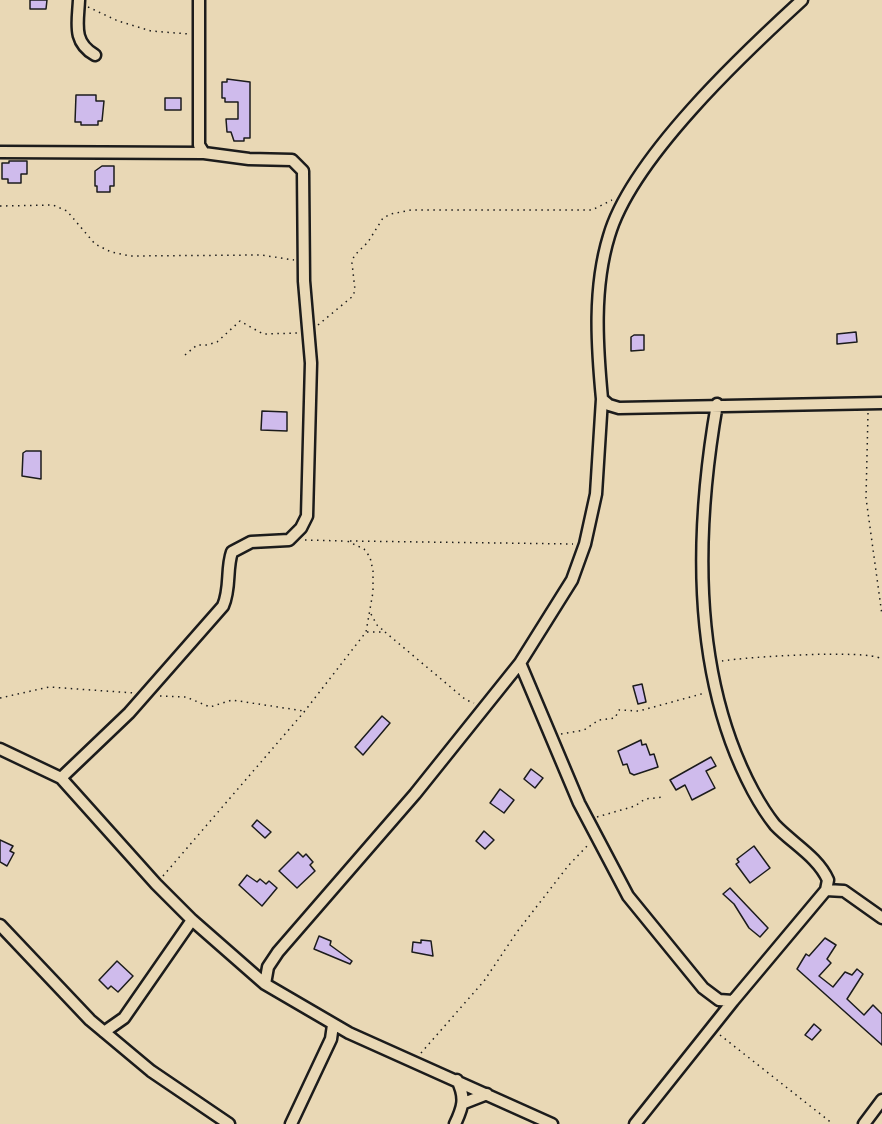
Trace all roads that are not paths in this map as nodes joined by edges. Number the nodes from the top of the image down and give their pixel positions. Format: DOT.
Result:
graph roads {
  1 [pos="199,0"];
  2 [pos="802,0"];
  3 [pos="79,2"];
  4 [pos="95,55"];
  5 [pos="0,152"];
  6 [pos="204,153"];
  7 [pos="602,399"];
  8 [pos="882,403"];
  9 [pos="717,404"];
  10 [pos="520,663"];
  11 [pos="0,749"];
  12 [pos="62,778"];
  13 [pos="826,890"];
  14 [pos="882,918"];
  15 [pos="192,920"];
  16 [pos="0,925"];
  17 [pos="268,967"];
  18 [pos="249,972"];
  19 [pos="266,984"];
  20 [pos="719,1000"];
  21 [pos="733,1001"];
  22 [pos="720,1018"];
  23 [pos="333,1025"];
  24 [pos="104,1032"];
  25 [pos="349,1033"];
  26 [pos="331,1039"];
  27 [pos="457,1080"];
  28 [pos="488,1094"];
  29 [pos="882,1100"];
  30 [pos="464,1103"];
  31 [pos="229,1124"];
  32 [pos="291,1124"];
  33 [pos="455,1124"];
  34 [pos="552,1124"];
  35 [pos="635,1124"];
  36 [pos="864,1124"];
  1 -- 6 [label="street"];
  2 -- 7 [label="street"];
  3 -- 4 [label="street"];
  5 -- 6 [label="street"];
  6 -- 12 [label="street"];
  7 -- 9 [label="street"];
  7 -- 10 [label="street"];
  8 -- 9 [label="street"];
  9 -- 13 [label="street"];
  10 -- 17 [label="street"];
  10 -- 20 [label="street"];
  11 -- 12 [label="street"];
  12 -- 15 [label="street"];
  13 -- 14 [label="street"];
  13 -- 21 [label="street"];
  15 -- 18 [label="street"];
  15 -- 24 [label="street"];
  16 -- 24 [label="street"];
  17 -- 18 [label="street"];
  17 -- 19 [label="street"];
  18 -- 19 [label="street"];
  19 -- 23 [label="street"];
  20 -- 21 [label="street"];
  20 -- 22 [label="street"];
  21 -- 22 [label="street"];
  22 -- 35 [label="street"];
  23 -- 25 [label="street"];
  23 -- 26 [label="street"];
  24 -- 31 [label="street"];
  25 -- 26 [label="street"];
  25 -- 27 [label="street"];
  26 -- 32 [label="street"];
  27 -- 28 [label="street"];
  27 -- 30 [label="street"];
  28 -- 30 [label="street"];
  28 -- 34 [label="street"];
  29 -- 36 [label="street"];
  30 -- 33 [label="street"];
}
